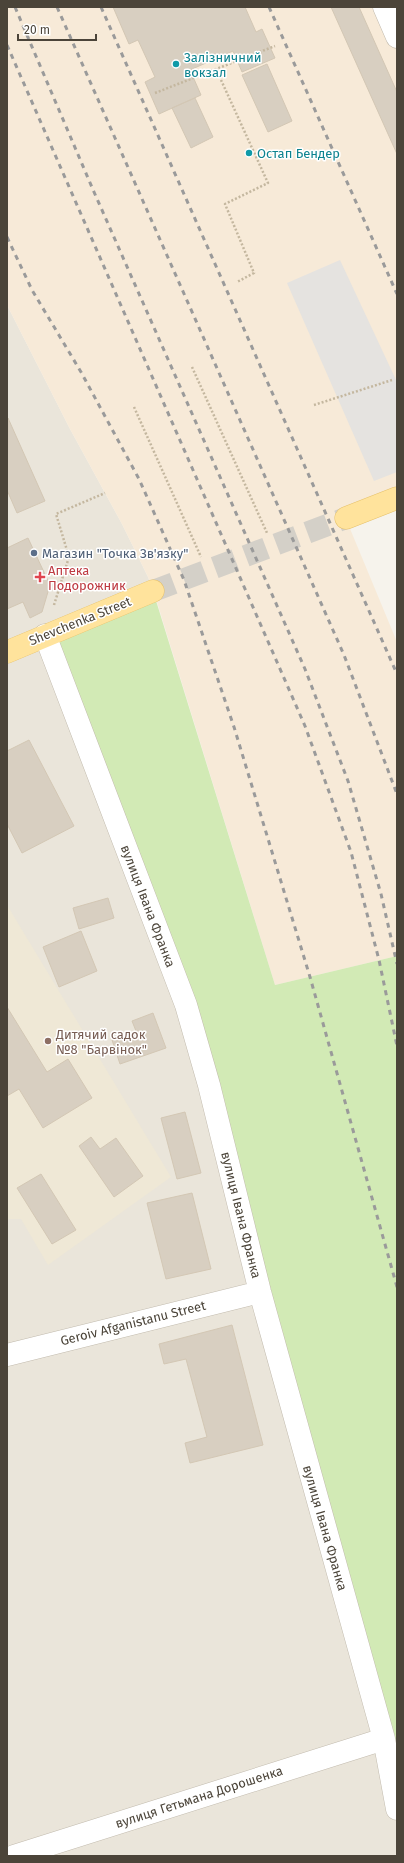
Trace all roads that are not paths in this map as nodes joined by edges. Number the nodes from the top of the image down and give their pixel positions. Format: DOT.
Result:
graph roads {
  1 [pos="384,7"];
  2 [pos="397,38"];
  3 [pos="397,498"];
  4 [pos="346,518"];
  5 [pos="153,591"];
  6 [pos="45,635"];
  7 [pos="7,652"];
  8 [pos="260,1292"];
  9 [pos="7,1355"];
  10 [pos="384,1739"];
  11 [pos="397,1808"];
  12 [pos="14,1856"];
  1 -- 2 [label="street"];
  3 -- 4 [label="main road"];
  5 -- 6 [label="main road, Shevchenka Street"];
  6 -- 7 [label="main road, Shevchenka Street"];
  6 -- 8 [label="street, вулиця Івана Франка"];
  8 -- 9 [label="street, Geroiv Afganistanu Street"];
  8 -- 10 [label="street, вулиця Івана Франка"];
  10 -- 11 [label="street, вулиця Івана Франка"];
  10 -- 12 [label="street, вулиця Гетьмана Дорошенка"];
}
